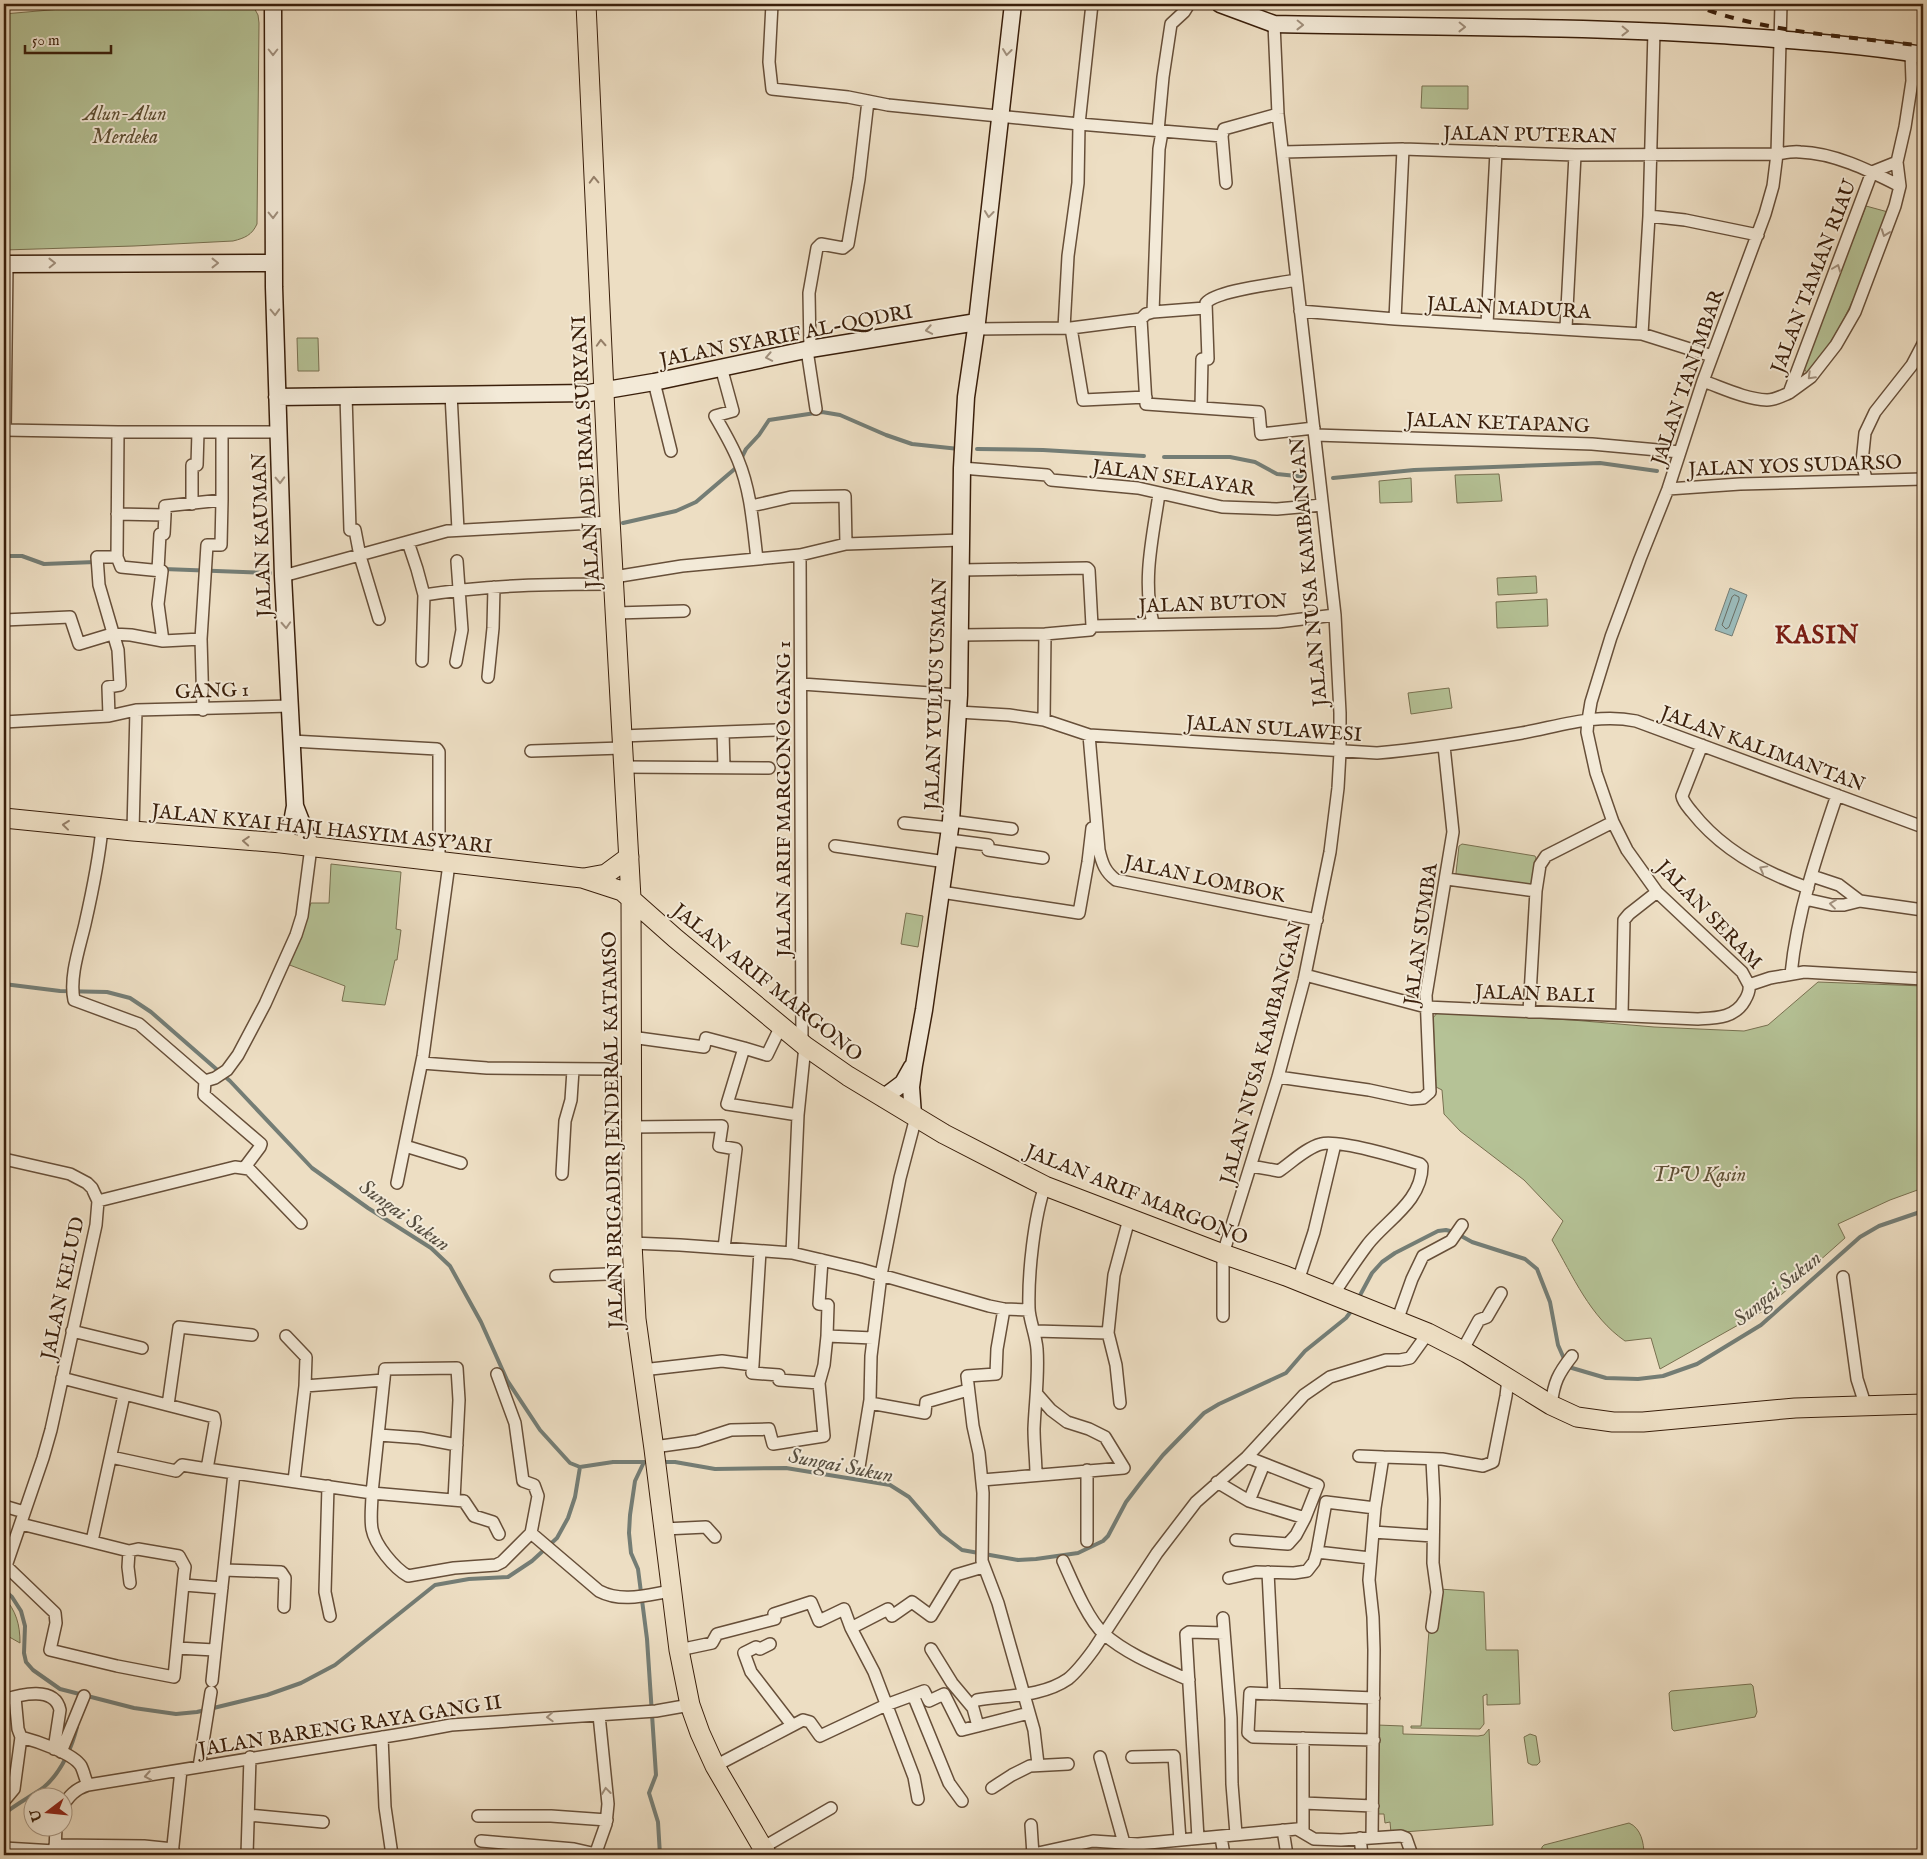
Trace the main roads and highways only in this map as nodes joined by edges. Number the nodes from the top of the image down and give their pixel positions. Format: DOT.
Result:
graph roads {
  1 [pos="273,4"];
  2 [pos="586,4"];
  3 [pos="1013,4"];
  4 [pos="1220,4"];
  5 [pos="1917,54"];
  6 [pos="274,263"];
  7 [pos="5,264"];
  8 [pos="976,325"];
  9 [pos="604,392"];
  10 [pos="277,397"];
  11 [pos="296,806"];
  12 [pos="4,818"];
  13 [pos="281,843"];
  14 [pos="311,847"];
  15 [pos="629,857"];
  16 [pos="582,878"];
  17 [pos="631,898"];
  18 [pos="914,1065"];
  19 [pos="883,1098"];
  20 [pos="914,1116"];
  21 [pos="1923,1404"];
  22 [pos="764,1851"];
  1 -- 6 [label="main road, JALAN KAUMAN, one-way"];
  9 -- 2 [label="main road, JALAN ADE IRMA SURYANI, one-way"];
  3 -- 8 [label="main road, JALAN YULIUS USMAN, one-way"];
  4 -- 5 [label="main road, one-way"];
  7 -- 6 [label="main road, one-way"];
  6 -- 10 [label="main road, JALAN KAUMAN, one-way"];
  8 -- 9 [label="main road, JALAN SYARIF AL-QODRI, one-way"];
  8 -- 18 [label="main road, JALAN YULIUS USMAN"];
  9 -- 10 [label="main road, JALAN SYARIF AL-QODRI"];
  9 -- 15 [label="main road, JALAN ADE IRMA SURYANI"];
  10 -- 11 [label="main road, JALAN KAUMAN, one-way"];
  11 -- 13 [label="main road, JALAN KAUMAN"];
  11 -- 14 [label="main road, JALAN KAUMAN"];
  13 -- 12 [label="main road, JALAN KYAI HAJI HASYIM ASY'ARI, one-way"];
  13 -- 14 [label="main road, JALAN KYAI HAJI HASYIM ASY'ARI"];
  14 -- 16 [label="main road, JALAN KYAI HAJI HASYIM ASY'ARI"];
  15 -- 16 [label="main road"];
  15 -- 17 [label="main road, JALAN ADE IRMA SURYANI"];
  16 -- 17 [label="main road, JALAN KYAI HAJI HASYIM ASY'ARI"];
  17 -- 19 [label="main road, JALAN ARIF MARGONO"];
  17 -- 22 [label="main road, JALAN BRIGADIR JENDERAL KATAMSO"];
  18 -- 19 [label="main road, JALAN YULIUS USMAN"];
  18 -- 20 [label="main road, JALAN YULIUS USMAN"];
  19 -- 20 [label="main road, JALAN ARIF MARGONO"];
  20 -- 21 [label="main road, JALAN ARIF MARGONO"];
}
